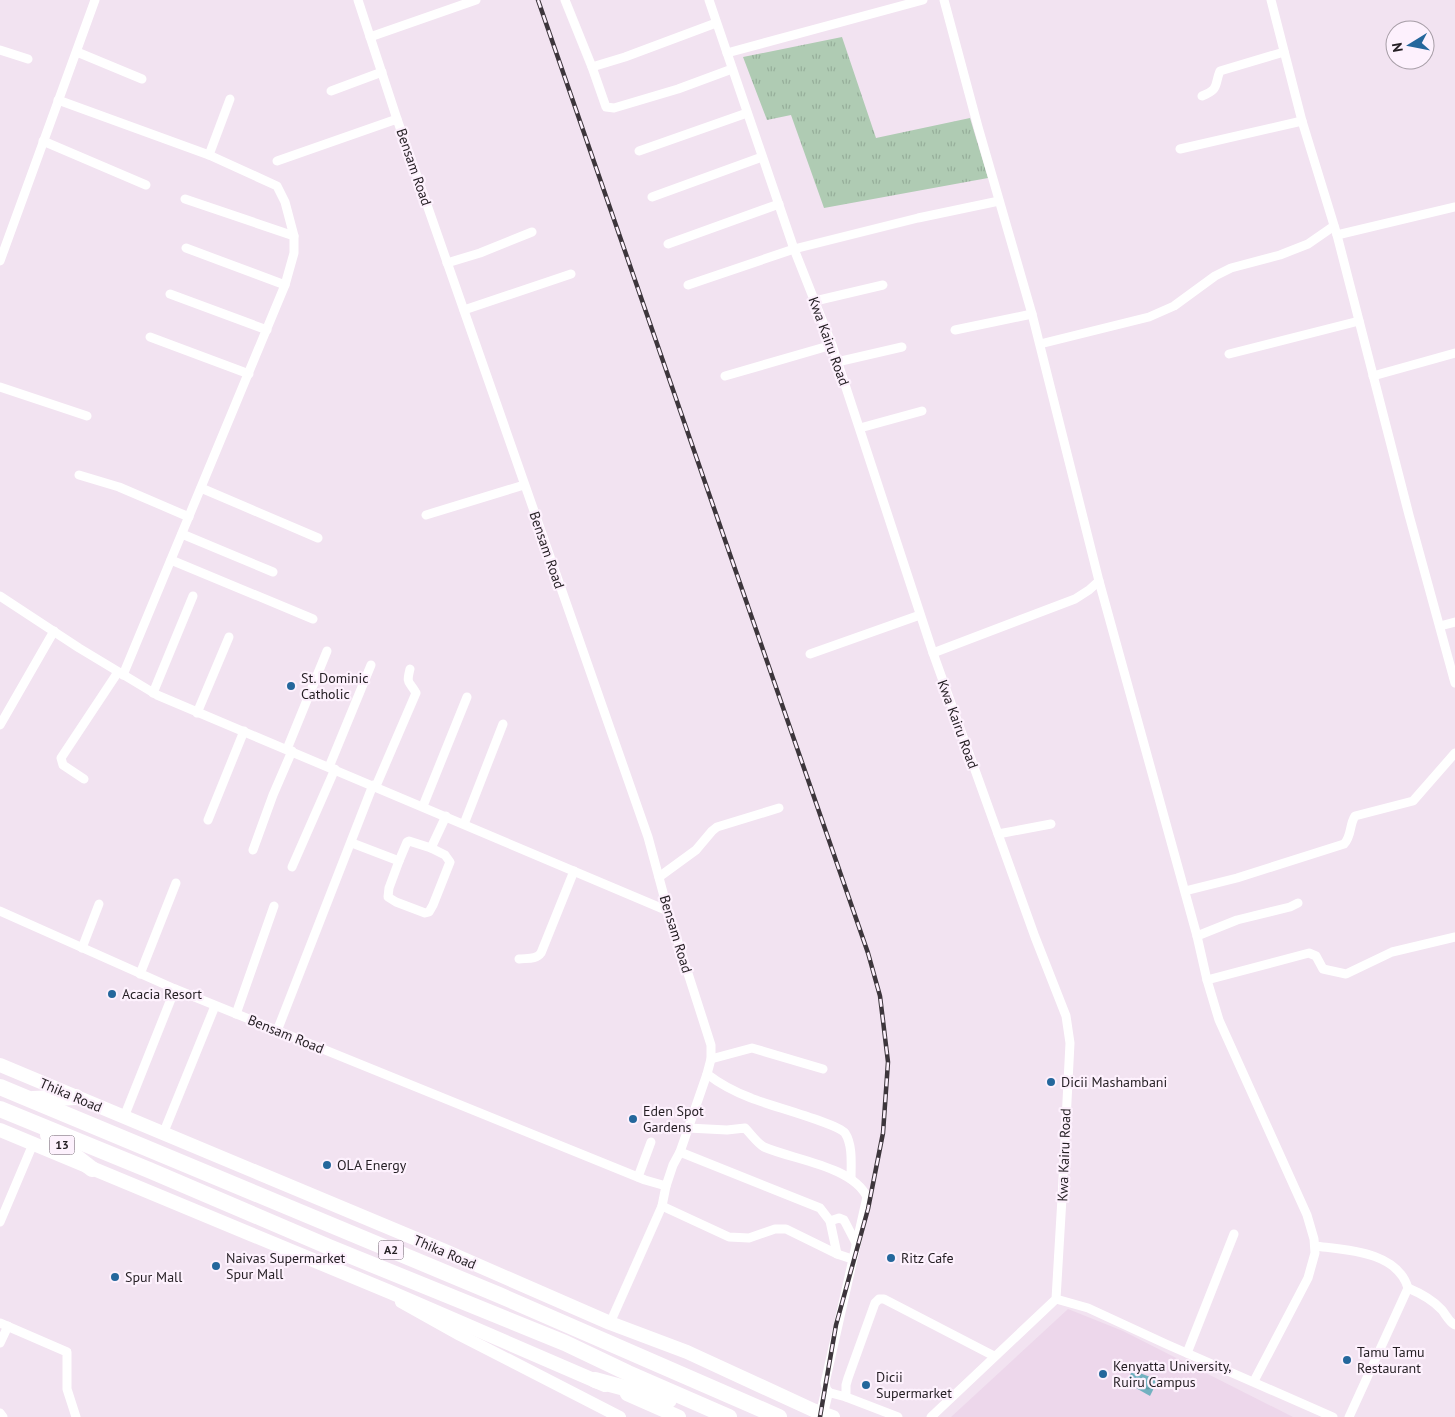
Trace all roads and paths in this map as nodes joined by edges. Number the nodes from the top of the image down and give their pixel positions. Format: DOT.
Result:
graph roads {
  1 [pos="95,0"];
  2 [pos="358,0"];
  3 [pos="476,0"];
  4 [pos="565,0"];
  5 [pos="709,0"];
  6 [pos="923,0"];
  7 [pos="944,0"];
  8 [pos="1271,0"];
  9 [pos="716,23"];
  10 [pos="370,37"];
  11 [pos="0,50"];
  12 [pos="77,52"];
  13 [pos="1284,52"];
  14 [pos="727,53"];
  15 [pos="28,59"];
  16 [pos="592,67"];
  17 [pos="732,69"];
  18 [pos="382,72"];
  19 [pos="142,79"];
  20 [pos="331,91"];
  21 [pos="1202,96"];
  22 [pos="230,99"];
  23 [pos="58,100"];
  24 [pos="747,113"];
  25 [pos="397,119"];
  26 [pos="1302,121"];
  27 [pos="43,141"];
  28 [pos="1180,149"];
  29 [pos="639,151"];
  30 [pos="209,155"];
  31 [pos="762,157"];
  32 [pos="278,162"];
  33 [pos="146,185"];
  34 [pos="652,197"];
  35 [pos="185,199"];
  36 [pos="999,200"];
  37 [pos="778,204"];
  38 [pos="1455,206"];
  39 [pos="1335,231"];
  40 [pos="532,232"];
  41 [pos="294,236"];
  42 [pos="668,244"];
  43 [pos="186,248"];
  44 [pos="794,249"];
  45 [pos="0,262"];
  46 [pos="447,262"];
  47 [pos="571,274"];
  48 [pos="285,285"];
  49 [pos="688,285"];
  50 [pos="883,285"];
  51 [pos="170,294"];
  52 [pos="815,301"];
  53 [pos="464,310"];
  54 [pos="1032,314"];
  55 [pos="1359,321"];
  56 [pos="267,330"];
  57 [pos="955,330"];
  58 [pos="150,337"];
  59 [pos="1040,344"];
  60 [pos="832,345"];
  61 [pos="902,347"];
  62 [pos="1455,353"];
  63 [pos="1229,354"];
  64 [pos="837,362"];
  65 [pos="249,374"];
  66 [pos="725,376"];
  67 [pos="1373,376"];
  68 [pos="0,387"];
  69 [pos="922,411"];
  70 [pos="87,416"];
  71 [pos="860,428"];
  72 [pos="79,476"];
  73 [pos="524,485"];
  74 [pos="201,488"];
  75 [pos="426,515"];
  76 [pos="189,516"];
  77 [pos="182,534"];
  78 [pos="318,538"];
  79 [pos="171,560"];
  80 [pos="273,572"];
  81 [pos="1100,581"];
  82 [pos="0,596"];
  83 [pos="193,596"];
  84 [pos="920,615"];
  85 [pos="313,619"];
  86 [pos="1455,622"];
  87 [pos="1440,626"];
  88 [pos="54,631"];
  89 [pos="229,637"];
  90 [pos="327,651"];
  91 [pos="933,653"];
  92 [pos="810,654"];
  93 [pos="372,665"];
  94 [pos="410,668"];
  95 [pos="120,674"];
  96 [pos="1455,683"];
  97 [pos="153,693"];
  98 [pos="467,697"];
  99 [pos="197,712"];
  100 [pos="503,724"];
  101 [pos="0,725"];
  102 [pos="244,731"];
  103 [pos="289,750"];
  104 [pos="1455,753"];
  105 [pos="332,768"];
  106 [pos="84,779"];
  107 [pos="374,786"];
  108 [pos="423,806"];
  109 [pos="779,808"];
  110 [pos="446,816"];
  111 [pos="208,820"];
  112 [pos="464,824"];
  113 [pos="1051,824"];
  114 [pos="998,834"];
  115 [pos="352,843"];
  116 [pos="431,848"];
  117 [pos="253,850"];
  118 [pos="399,861"];
  119 [pos="292,867"];
  120 [pos="574,871"];
  121 [pos="659,877"];
  122 [pos="176,883"];
  123 [pos="1184,890"];
  124 [pos="1298,903"];
  125 [pos="99,904"];
  126 [pos="274,906"];
  127 [pos="0,910"];
  128 [pos="668,911"];
  129 [pos="1197,936"];
  130 [pos="1455,937"];
  131 [pos="82,948"];
  132 [pos="519,958"];
  133 [pos="140,974"];
  134 [pos="1207,980"];
  135 [pos="175,989"];
  136 [pos="215,1006"];
  137 [pos="236,1014"];
  138 [pos="277,1031"];
  139 [pos="711,1060"];
  140 [pos="0,1065"];
  141 [pos="822,1069"];
  142 [pos="707,1074"];
  143 [pos="0,1087"];
  144 [pos="76,1097"];
  145 [pos="28,1099"];
  146 [pos="0,1108"];
  147 [pos="124,1117"];
  148 [pos="31,1121"];
  149 [pos="688,1128"];
  150 [pos="0,1130"];
  151 [pos="163,1134"];
  152 [pos="651,1142"];
  153 [pos="33,1144"];
  154 [pos="680,1152"];
  155 [pos="92,1169"];
  156 [pos="638,1177"];
  157 [pos="851,1178"];
  158 [pos="666,1186"];
  159 [pos="662,1206"];
  160 [pos="830,1221"];
  161 [pos="0,1222"];
  162 [pos="1234,1234"];
  163 [pos="856,1244"];
  164 [pos="1314,1246"];
  165 [pos="837,1254"];
  166 [pos="852,1259"];
  167 [pos="1408,1288"];
  168 [pos="390,1292"];
  169 [pos="1056,1299"];
  170 [pos="610,1323"];
  171 [pos="4,1325"];
  172 [pos="1455,1325"];
  173 [pos="0,1343"];
  174 [pos="1187,1353"];
  175 [pos="994,1356"];
  176 [pos="595,1380"];
  177 [pos="1254,1381"];
  178 [pos="827,1392"];
  179 [pos="846,1397"];
  180 [pos="0,1413"];
  181 [pos="817,1413"];
  182 [pos="725,1415"];
  183 [pos="3,1417"];
  184 [pos="76,1417"];
  185 [pos="620,1417"];
  186 [pos="679,1417"];
  187 [pos="779,1417"];
  188 [pos="832,1417"];
  189 [pos="898,1417"];
  190 [pos="931,1417"];
  191 [pos="1333,1417"];
  192 [pos="1349,1417"];
  1 -- 12 [label="street"];
  2 -- 10 [label="street, Bensam Road"];
  3 -- 10 [label="street"];
  4 -- 16 [label="street"];
  5 -- 9 [label="street, Kwa Kairu Road"];
  6 -- 14 [label="street"];
  7 -- 36 [label="street"];
  8 -- 13 [label="street"];
  9 -- 14 [label="street, Kwa Kairu Road"];
  9 -- 16 [label="street"];
  10 -- 18 [label="street, Bensam Road"];
  11 -- 15 [label="street"];
  12 -- 19 [label="street"];
  12 -- 23 [label="street"];
  13 -- 21 [label="street"];
  13 -- 26 [label="street"];
  14 -- 17 [label="street, Kwa Kairu Road"];
  16 -- 17 [label="street"];
  17 -- 24 [label="street, Kwa Kairu Road"];
  18 -- 20 [label="street"];
  18 -- 25 [label="street, Bensam Road"];
  22 -- 30 [label="street"];
  23 -- 27 [label="street"];
  23 -- 30 [label="street"];
  24 -- 29 [label="street"];
  24 -- 31 [label="street, Kwa Kairu Road"];
  25 -- 32 [label="street"];
  25 -- 46 [label="street, Bensam Road"];
  26 -- 28 [label="street"];
  26 -- 39 [label="street"];
  27 -- 33 [label="street"];
  27 -- 45 [label="street"];
  30 -- 41 [label="street"];
  31 -- 34 [label="street"];
  31 -- 37 [label="street, Kwa Kairu Road"];
  35 -- 41 [label="street"];
  36 -- 44 [label="street"];
  36 -- 54 [label="street"];
  37 -- 42 [label="street"];
  37 -- 44 [label="street, Kwa Kairu Road"];
  38 -- 39 [label="street"];
  39 -- 55 [label="street"];
  39 -- 59 [label="street"];
  40 -- 46 [label="street"];
  41 -- 48 [label="street"];
  43 -- 48 [label="street"];
  44 -- 49 [label="street"];
  44 -- 52 [label="street, Kwa Kairu Road"];
  46 -- 53 [label="street, Bensam Road"];
  47 -- 53 [label="street"];
  48 -- 56 [label="street"];
  50 -- 52 [label="street"];
  51 -- 56 [label="street"];
  52 -- 60 [label="street, Kwa Kairu Road"];
  53 -- 73 [label="street, Bensam Road"];
  54 -- 57 [label="street"];
  54 -- 59 [label="street"];
  55 -- 63 [label="street"];
  55 -- 67 [label="street"];
  56 -- 65 [label="street"];
  58 -- 65 [label="street"];
  59 -- 81 [label="street"];
  60 -- 64 [label="street, Kwa Kairu Road"];
  60 -- 66 [label="street"];
  61 -- 64 [label="street"];
  62 -- 67 [label="street"];
  64 -- 71 [label="street, Kwa Kairu Road"];
  65 -- 74 [label="street"];
  67 -- 87 [label="street"];
  68 -- 70 [label="street"];
  69 -- 71 [label="street"];
  71 -- 84 [label="street, Kwa Kairu Road"];
  72 -- 76 [label="street"];
  73 -- 75 [label="street"];
  73 -- 121 [label="street, Bensam Road"];
  74 -- 76 [label="street"];
  74 -- 78 [label="street"];
  76 -- 77 [label="street"];
  77 -- 79 [label="street"];
  77 -- 80 [label="street"];
  79 -- 85 [label="street"];
  79 -- 95 [label="street"];
  81 -- 91 [label="street"];
  81 -- 123 [label="street"];
  82 -- 88 [label="street"];
  83 -- 97 [label="street"];
  84 -- 91 [label="street, Kwa Kairu Road"];
  84 -- 92 [label="street"];
  86 -- 87 [label="street"];
  87 -- 96 [label="street"];
  88 -- 95 [label="street"];
  88 -- 101 [label="street"];
  89 -- 99 [label="street"];
  90 -- 103 [label="street"];
  91 -- 114 [label="street, Kwa Kairu Road"];
  93 -- 105 [label="street"];
  94 -- 107 [label="street"];
  95 -- 97 [label="street"];
  95 -- 106 [label="street"];
  97 -- 99 [label="street"];
  98 -- 108 [label="street"];
  99 -- 102 [label="street"];
  100 -- 112 [label="street"];
  102 -- 103 [label="street"];
  102 -- 111 [label="street"];
  103 -- 105 [label="street"];
  103 -- 117 [label="street"];
  104 -- 123 [label="street"];
  105 -- 107 [label="street"];
  105 -- 119 [label="street"];
  107 -- 108 [label="street"];
  107 -- 115 [label="street"];
  108 -- 110 [label="street"];
  109 -- 121 [label="street"];
  110 -- 112 [label="street"];
  110 -- 116 [label="street"];
  112 -- 120 [label="street"];
  113 -- 114 [label="street"];
  114 -- 169 [label="street, Kwa Kairu Road"];
  115 -- 118 [label="street"];
  115 -- 138 [label="street"];
  116 -- 118 [label="street"];
  116 -- 118 [label="street"];
  120 -- 128 [label="street"];
  120 -- 132 [label="street"];
  121 -- 128 [label="street, Bensam Road"];
  122 -- 133 [label="street"];
  123 -- 129 [label="street"];
  124 -- 129 [label="street"];
  125 -- 131 [label="street"];
  126 -- 137 [label="street"];
  127 -- 131 [label="street, Bensam Road"];
  128 -- 139 [label="street, Bensam Road"];
  129 -- 134 [label="street"];
  130 -- 134 [label="street"];
  131 -- 133 [label="street, Bensam Road"];
  133 -- 135 [label="street, Bensam Road"];
  134 -- 164 [label="street"];
  135 -- 136 [label="street, Bensam Road"];
  135 -- 147 [label="street"];
  136 -- 137 [label="street, Bensam Road"];
  136 -- 151 [label="street"];
  137 -- 138 [label="street, Bensam Road"];
  138 -- 156 [label="street, Bensam Road"];
  139 -- 141 [label="street"];
  139 -- 142 [label="street, Bensam Road"];
  140 -- 144 [label="main road, Thika Road"];
  142 -- 149 [label="street, Bensam Road"];
  142 -- 157 [label="street"];
  143 -- 145 [label="highway, Thika Road / A2"];
  144 -- 145 [label="highway"];
  144 -- 147 [label="main road, Thika Road"];
  145 -- 187 [label="highway, Thika Road / A2"];
  146 -- 148 [label="highway, A2"];
  147 -- 151 [label="main road, Thika Road"];
  148 -- 155 [label="highway, 13"];
  148 -- 182 [label="highway, A2"];
  149 -- 154 [label="street, Bensam Road"];
  149 -- 157 [label="street"];
  150 -- 153 [label="main road"];
  151 -- 170 [label="main road, Thika Road"];
  152 -- 156 [label="street"];
  153 -- 155 [label="main road"];
  153 -- 161 [label="street"];
  154 -- 158 [label="street, Bensam Road"];
  154 -- 160 [label="street"];
  155 -- 168 [label="main road"];
  156 -- 158 [label="street, Bensam Road"];
  157 -- 163 [label="street"];
  158 -- 159 [label="street"];
  159 -- 165 [label="street"];
  159 -- 170 [label="street"];
  160 -- 163 [label="street"];
  160 -- 165 [label="street"];
  162 -- 174 [label="street"];
  163 -- 166 [label="street"];
  164 -- 167 [label="street"];
  164 -- 177 [label="street"];
  165 -- 166 [label="street"];
  166 -- 178 [label="street"];
  167 -- 172 [label="street"];
  167 -- 192 [label="street"];
  168 -- 176 [label="main road"];
  168 -- 185 [label="street"];
  169 -- 174 [label="street"];
  169 -- 175 [label="street"];
  170 -- 181 [label="main road, Thika Road"];
  171 -- 173 [label="street"];
  171 -- 184 [label="street"];
  174 -- 177 [label="street"];
  175 -- 179 [label="street"];
  175 -- 190 [label="street"];
  176 -- 182 [label="highway"];
  176 -- 186 [label="main road"];
  177 -- 191 [label="street"];
  178 -- 179 [label="street"];
  178 -- 181 [label="street"];
  179 -- 189 [label="street"];
  180 -- 183 [label="street"];
  181 -- 188 [label="main road, Thika Road"];
}
